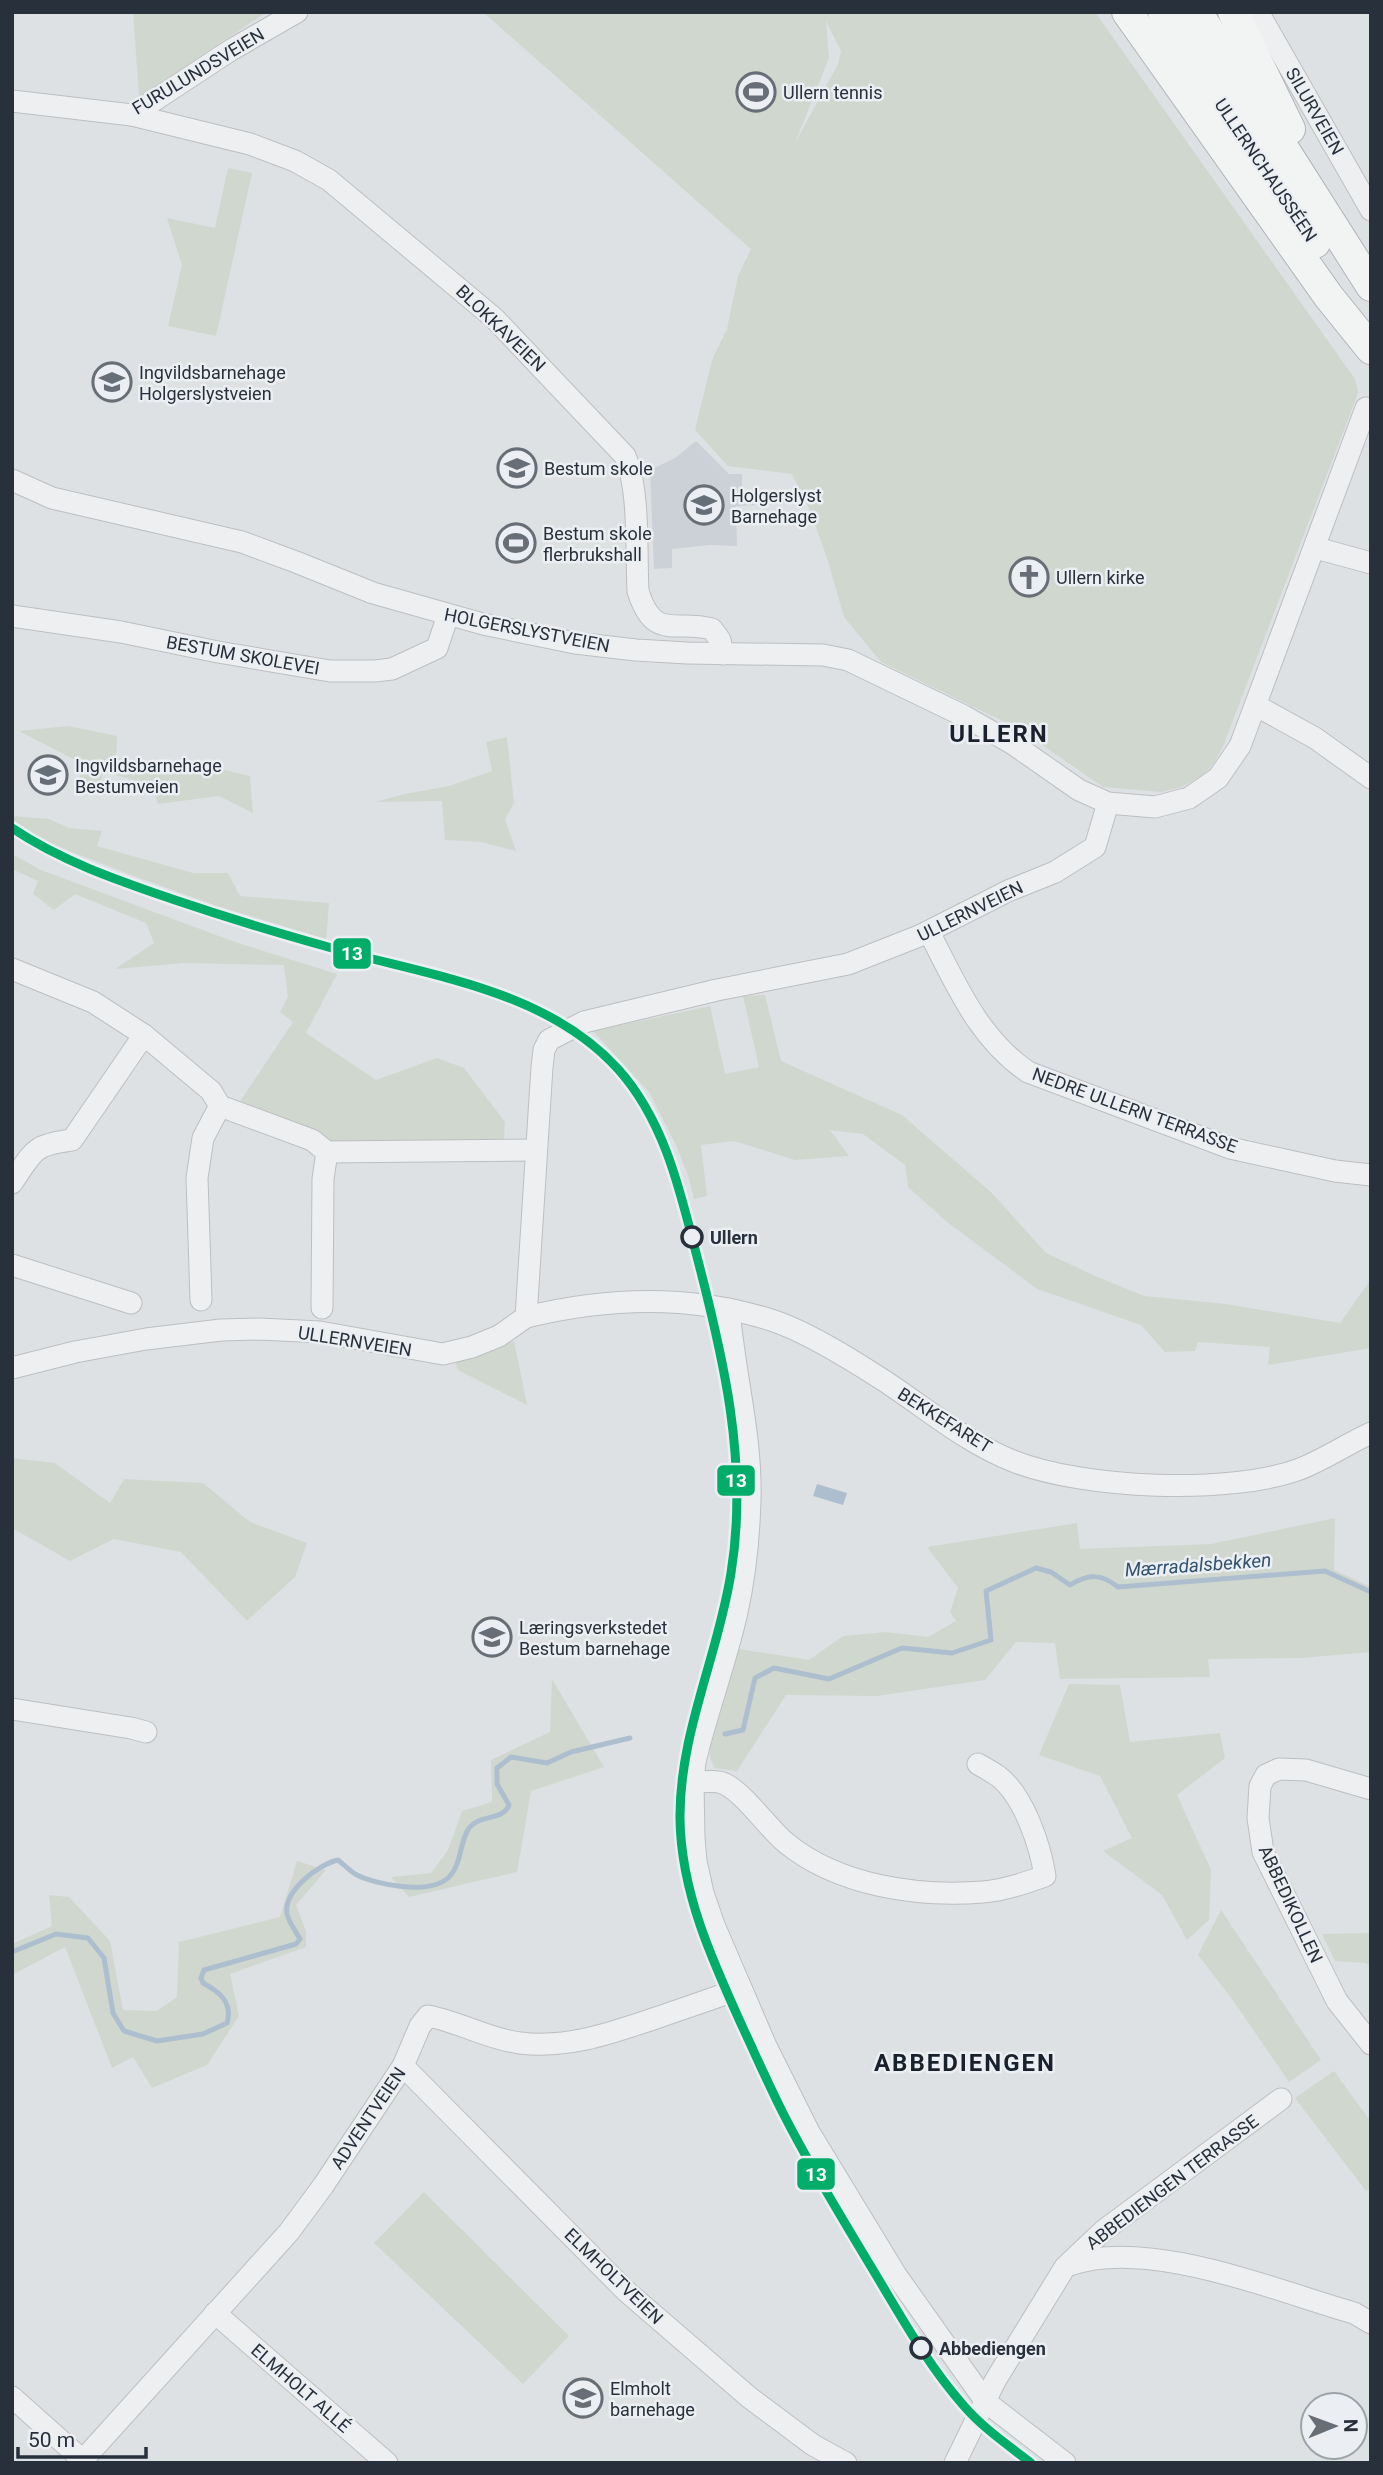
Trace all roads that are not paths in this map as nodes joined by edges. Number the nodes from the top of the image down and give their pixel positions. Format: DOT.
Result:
graph roads {
  1 [pos="297,12"];
  2 [pos="1127,12"];
  3 [pos="1163,12"];
  4 [pos="1197,12"];
  5 [pos="1233,12"];
  6 [pos="1258,12"];
  7 [pos="12,101"];
  8 [pos="132,115"];
  9 [pos="1371,209"];
  10 [pos="1346,246"];
  11 [pos="1371,286"];
  12 [pos="1371,328"];
  13 [pos="1371,349"];
  14 [pos="1366,408"];
  15 [pos="12,480"];
  16 [pos="1316,548"];
  17 [pos="1371,563"];
  18 [pos="448,615"];
  19 [pos="12,616"];
  20 [pos="723,654"];
  21 [pos="1257,706"];
  22 [pos="1371,778"];
  23 [pos="1108,803"];
  24 [pos="929,932"];
  25 [pos="12,969"];
  26 [pos="144,1035"];
  27 [pos="220,1106"];
  28 [pos="536,1150"];
  29 [pos="327,1152"];
  30 [pos="1371,1175"];
  31 [pos="12,1183"];
  32 [pos="12,1265"];
  33 [pos="201,1300"];
  34 [pos="131,1303"];
  35 [pos="323,1308"];
  36 [pos="729,1308"];
  37 [pos="526,1317"];
  38 [pos="12,1368"];
  39 [pos="1371,1433"];
  40 [pos="12,1709"];
  41 [pos="146,1732"];
  42 [pos="978,1765"];
  43 [pos="693,1782"];
  44 [pos="1371,1789"];
  45 [pos="741,1988"];
  46 [pos="1371,2044"];
  47 [pos="403,2066"];
  48 [pos="1281,2099"];
  49 [pos="1065,2267"];
  50 [pos="215,2313"];
  51 [pos="1371,2323"];
  52 [pos="12,2397"];
  53 [pos="986,2402"];
  54 [pos="85,2461"];
  55 [pos="387,2463"];
  56 [pos="845,2463"];
  57 [pos="955,2463"];
  58 [pos="1065,2463"];
  1 -- 8 [label="street, FURULUNDSVEIEN"];
  2 -- 13 [label="highway"];
  3 -- 12 [label="highway, ULLERNCHAUSSÉEN"];
  4 -- 10 [label="highway, ULLERNCHAUSSÉEN"];
  5 -- 10 [label="highway"];
  6 -- 9 [label="street, SILURVEIEN"];
  7 -- 8 [label="street, FURULUNDSVEIEN"];
  8 -- 20 [label="street, BLOKKAVEIEN"];
  10 -- 11 [label="highway, ULLERNCHAUSSÉEN"];
  14 -- 16 [label="street"];
  15 -- 18 [label="street, HOLGERSLYSTVEIEN"];
  16 -- 17 [label="street"];
  16 -- 21 [label="street"];
  18 -- 19 [label="street, BESTUM SKOLEVEI"];
  18 -- 20 [label="street, HOLGERSLYSTVEIEN"];
  20 -- 23 [label="street, HOLGERSLYSTVEIEN"];
  21 -- 22 [label="street"];
  21 -- 23 [label="street"];
  23 -- 24 [label="street, ULLERNVEIEN"];
  24 -- 28 [label="street, ULLERNVEIEN"];
  24 -- 30 [label="street, NEDRE ULLERN TERRASSE"];
  25 -- 26 [label="street"];
  26 -- 27 [label="street"];
  26 -- 31 [label="street"];
  27 -- 29 [label="street"];
  27 -- 33 [label="street"];
  28 -- 29 [label="street"];
  28 -- 37 [label="street, ULLERNVEIEN"];
  29 -- 35 [label="street, ULLERNVEIEN"];
  32 -- 34 [label="street"];
  36 -- 37 [label="street, BEKKEFARET"];
  36 -- 39 [label="street, BEKKEFARET"];
  36 -- 43 [label="street"];
  37 -- 38 [label="street, ULLERNVEIEN"];
  40 -- 41 [label="street"];
  42 -- 43 [label="street"];
  43 -- 45 [label="street"];
  44 -- 46 [label="street, ABBEDIKOLLEN"];
  45 -- 47 [label="street, ADVENTVEIEN"];
  45 -- 53 [label="street"];
  47 -- 50 [label="street, ADVENTVEIEN"];
  47 -- 56 [label="street, ELMHOLTVEIEN"];
  48 -- 49 [label="street, ABBEDIENGEN TERRASSE"];
  49 -- 51 [label="street"];
  49 -- 53 [label="street, ABBEDIENGEN TERRASSE"];
  50 -- 54 [label="street, ADVENTVEIEN"];
  50 -- 55 [label="street, ELMHOLT ALLÉ"];
  52 -- 54 [label="street"];
  53 -- 57 [label="street, ABBEDIENGEN TERRASSE"];
  53 -- 58 [label="street"];
}
